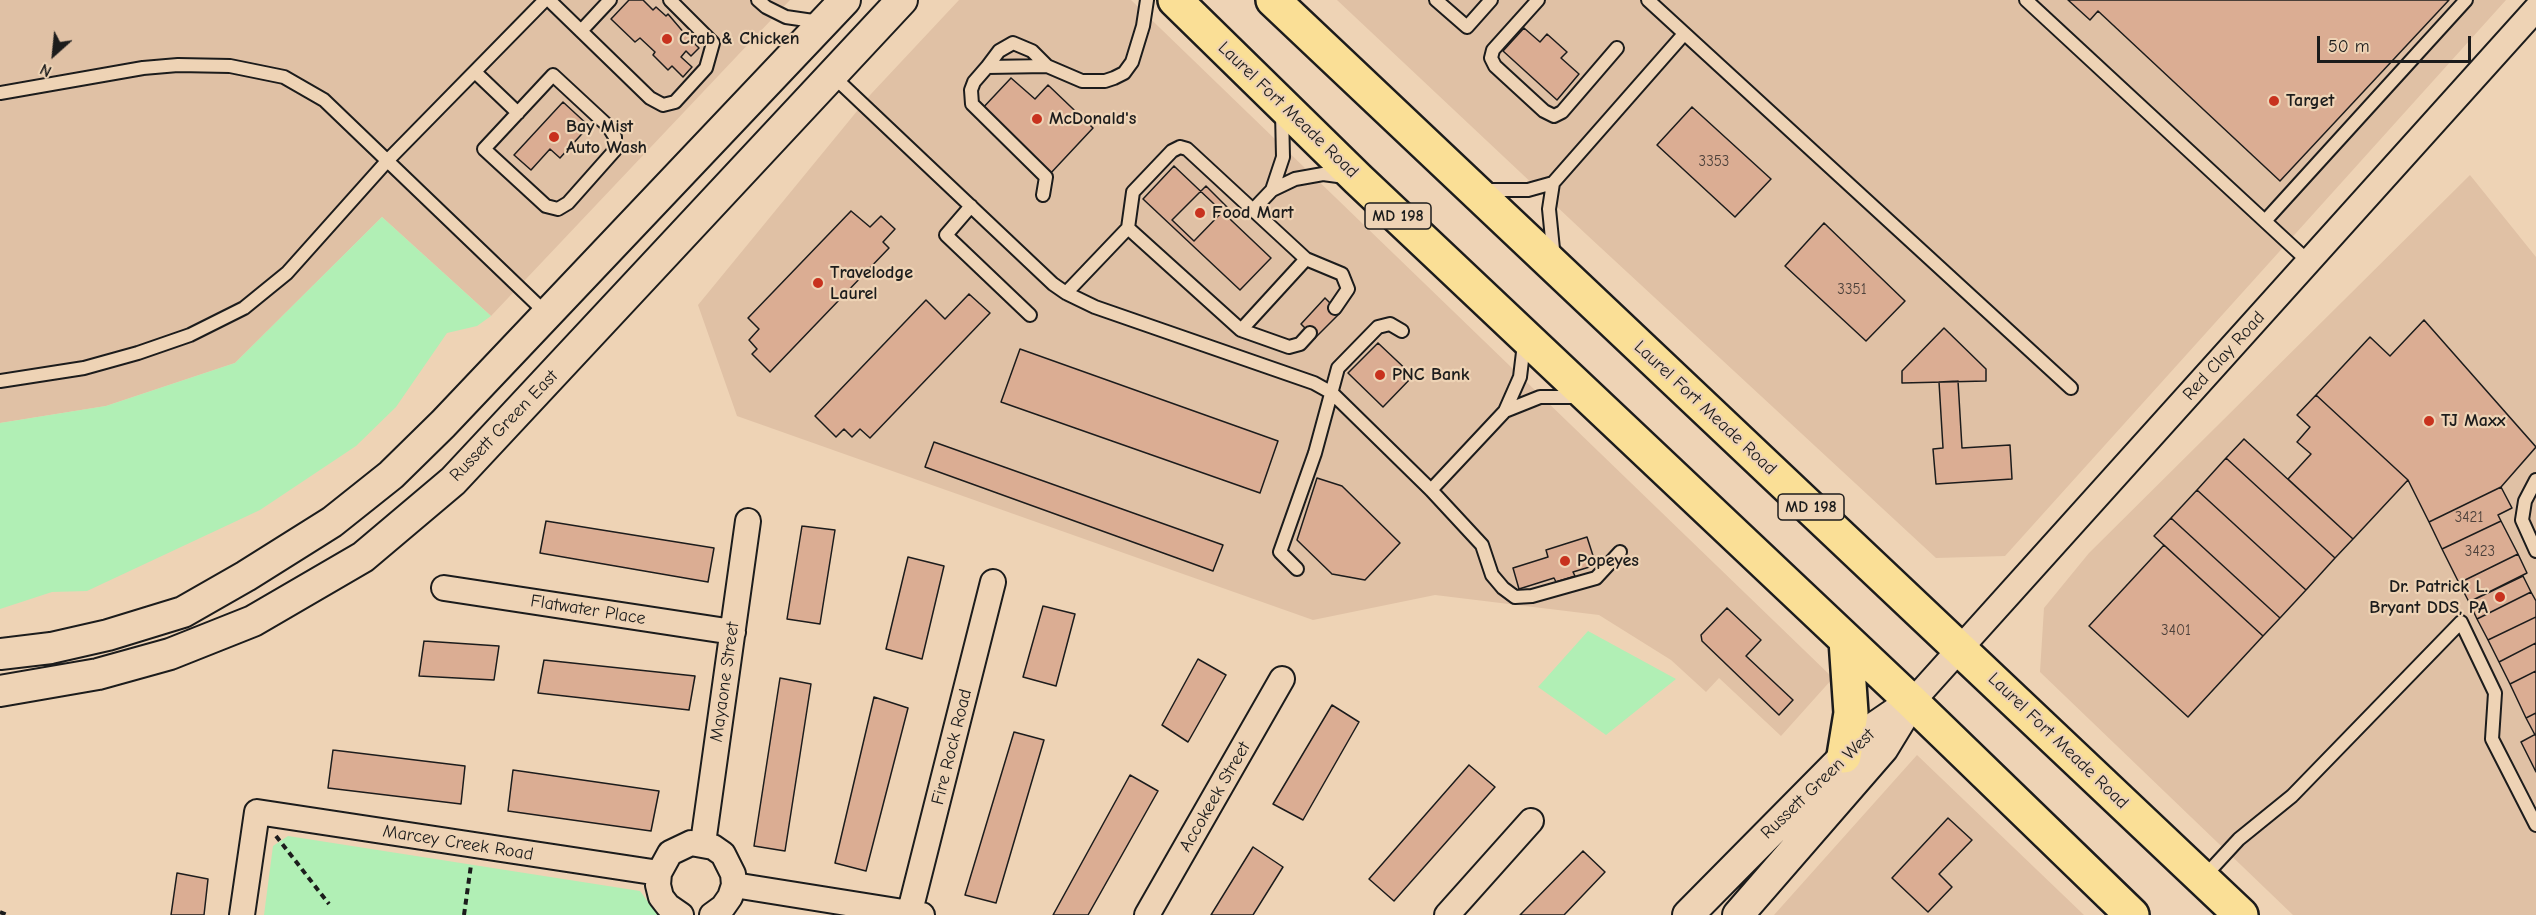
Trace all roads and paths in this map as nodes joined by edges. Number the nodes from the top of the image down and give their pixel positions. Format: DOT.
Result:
graph roads {
  1 [pos="547,0"];
  2 [pos="610,0"];
  3 [pos="670,0"];
  4 [pos="758,0"];
  5 [pos="845,0"];
  6 [pos="902,0"];
  7 [pos="1147,0"];
  8 [pos="1175,0"];
  9 [pos="1273,0"];
  10 [pos="1436,0"];
  11 [pos="1491,0"];
  12 [pos="1538,0"];
  13 [pos="1647,0"];
  14 [pos="2026,0"];
  15 [pos="2466,0"];
  16 [pos="2536,9"];
  17 [pos="824,22"];
  18 [pos="581,31"];
  19 [pos="1684,34"];
  20 [pos="1617,48"];
  21 [pos="1047,66"];
  22 [pos="987,67"];
  23 [pos="475,72"];
  24 [pos="832,75"];
  25 [pos="0,93"];
  26 [pos="1282,105"];
  27 [pos="518,113"];
  28 [pos="388,160"];
  29 [pos="1454,173"];
  30 [pos="1358,179"];
  31 [pos="1553,183"];
  32 [pos="1272,190"];
  33 [pos="1044,195"];
  34 [pos="971,206"];
  35 [pos="1253,210"];
  36 [pos="2265,221"];
  37 [pos="1128,228"];
  38 [pos="1306,259"];
  39 [pos="2308,262"];
  40 [pos="1567,279"];
  41 [pos="1066,293"];
  42 [pos="1335,308"];
  43 [pos="547,314"];
  44 [pos="1030,315"];
  45 [pos="1241,330"];
  46 [pos="1402,331"];
  47 [pos="1310,333"];
  48 [pos="1523,333"];
  49 [pos="0,381"];
  50 [pos="2071,388"];
  51 [pos="1332,393"];
  52 [pos="1589,397"];
  53 [pos="1505,411"];
  54 [pos="2536,480"];
  55 [pos="1431,490"];
  56 [pos="748,521"];
  57 [pos="2536,551"];
  58 [pos="1620,552"];
  59 [pos="1297,569"];
  60 [pos="993,582"];
  61 [pos="444,588"];
  62 [pos="732,632"];
  63 [pos="1846,640"];
  64 [pos="1960,648"];
  65 [pos="0,654"];
  66 [pos="1282,679"];
  67 [pos="0,691"];
  68 [pos="1912,702"];
  69 [pos="1845,756"];
  70 [pos="257,812"];
  71 [pos="1531,821"];
  72 [pos="2536,825"];
  73 [pos="702,843"];
  74 [pos="474,845"];
  75 [pos="659,873"];
  76 [pos="2202,878"];
  77 [pos="734,885"];
  78 [pos="329,904"];
  79 [pos="0,912"];
  80 [pos="916,913"];
  81 [pos="7,915"];
  82 [pos="242,915"];
  83 [pos="464,915"];
  84 [pos="681,915"];
  85 [pos="712,915"];
  86 [pos="1147,915"];
  87 [pos="1447,915"];
  88 [pos="1688,915"];
  89 [pos="1738,915"];
  90 [pos="2132,915"];
  91 [pos="2241,915"];
  1 -- 18 [label="lane"];
  1 -- 23 [label="lane"];
  2 -- 18 [label="lane"];
  3 -- 18 [label="lane"];
  4 -- 17 [label="lane"];
  5 -- 17 [label="street"];
  6 -- 24 [label="street, Russett Green East"];
  7 -- 21 [label="lane"];
  8 -- 26 [label="main road, Laurel Fort Meade Road / MD 198"];
  9 -- 29 [label="main road, Laurel Fort Meade Road / MD 198"];
  10 -- 11 [label="lane"];
  12 -- 20 [label="lane"];
  13 -- 19 [label="lane"];
  14 -- 36 [label="lane"];
  15 -- 36 [label="lane"];
  16 -- 39 [label="street, Red Clay Road"];
  17 -- 43 [label="street"];
  19 -- 31 [label="lane"];
  19 -- 50 [label="lane"];
  21 -- 22 [label="lane"];
  21 -- 22 [label="lane"];
  22 -- 33 [label="lane"];
  23 -- 27 [label="lane"];
  23 -- 28 [label="lane"];
  24 -- 34 [label="lane"];
  24 -- 67 [label="street, Russett Green East"];
  25 -- 28 [label="lane"];
  26 -- 30 [label="main road, Laurel Fort Meade Road / MD 198"];
  26 -- 32 [label="lane"];
  27 -- 27 [label="lane"];
  28 -- 43 [label="lane"];
  28 -- 49 [label="lane"];
  29 -- 31 [label="lane"];
  29 -- 40 [label="main road, Laurel Fort Meade Road / MD 198"];
  30 -- 32 [label="lane"];
  30 -- 48 [label="main road, Laurel Fort Meade Road / MD 198"];
  31 -- 40 [label="lane"];
  32 -- 35 [label="lane"];
  34 -- 41 [label="lane"];
  34 -- 44 [label="lane"];
  35 -- 37 [label="lane"];
  35 -- 38 [label="lane"];
  36 -- 39 [label="lane"];
  37 -- 41 [label="lane"];
  37 -- 45 [label="lane"];
  38 -- 42 [label="lane"];
  38 -- 45 [label="lane"];
  39 -- 64 [label="street, Red Clay Road"];
  40 -- 64 [label="main road, Laurel Fort Meade Road / MD 198"];
  41 -- 51 [label="lane"];
  43 -- 65 [label="street"];
  45 -- 47 [label="lane"];
  46 -- 51 [label="lane"];
  48 -- 52 [label="main road, Laurel Fort Meade Road / MD 198"];
  48 -- 53 [label="lane"];
  51 -- 55 [label="lane"];
  51 -- 59 [label="lane"];
  52 -- 53 [label="lane"];
  52 -- 63 [label="main road, Laurel Fort Meade Road / MD 198"];
  53 -- 55 [label="lane"];
  54 -- 57 [label="lane"];
  55 -- 58 [label="lane"];
  56 -- 62 [label="street, Mayaone Street"];
  60 -- 80 [label="street, Fire Rock Road"];
  61 -- 62 [label="street, Flatwater Place"];
  62 -- 73 [label="street, Mayaone Street"];
  63 -- 68 [label="main road, Laurel Fort Meade Road / MD 198"];
  63 -- 69 [label="main road"];
  64 -- 68 [label="street, Red Clay Road"];
  64 -- 76 [label="main road, Laurel Fort Meade Road / MD 198"];
  66 -- 86 [label="street, Accokeek Street"];
  68 -- 69 [label="street, Russett Green West"];
  68 -- 89 [label="street, Russett Green West"];
  68 -- 90 [label="main road, Laurel Fort Meade Road / MD 198"];
  69 -- 88 [label="street, Russett Green West"];
  70 -- 74 [label="street, Marcey Creek Road"];
  70 -- 78 [label="path"];
  70 -- 82 [label="street"];
  71 -- 87 [label="street"];
  72 -- 76 [label="lane"];
  73 -- 75 [label="street"];
  73 -- 77 [label="street"];
  74 -- 75 [label="street, Marcey Creek Road"];
  74 -- 83 [label="path"];
  75 -- 84 [label="street"];
  76 -- 91 [label="main road, Laurel Fort Meade Road / MD 198"];
  77 -- 80 [label="street"];
  77 -- 85 [label="street"];
  79 -- 81 [label="path"];
}
